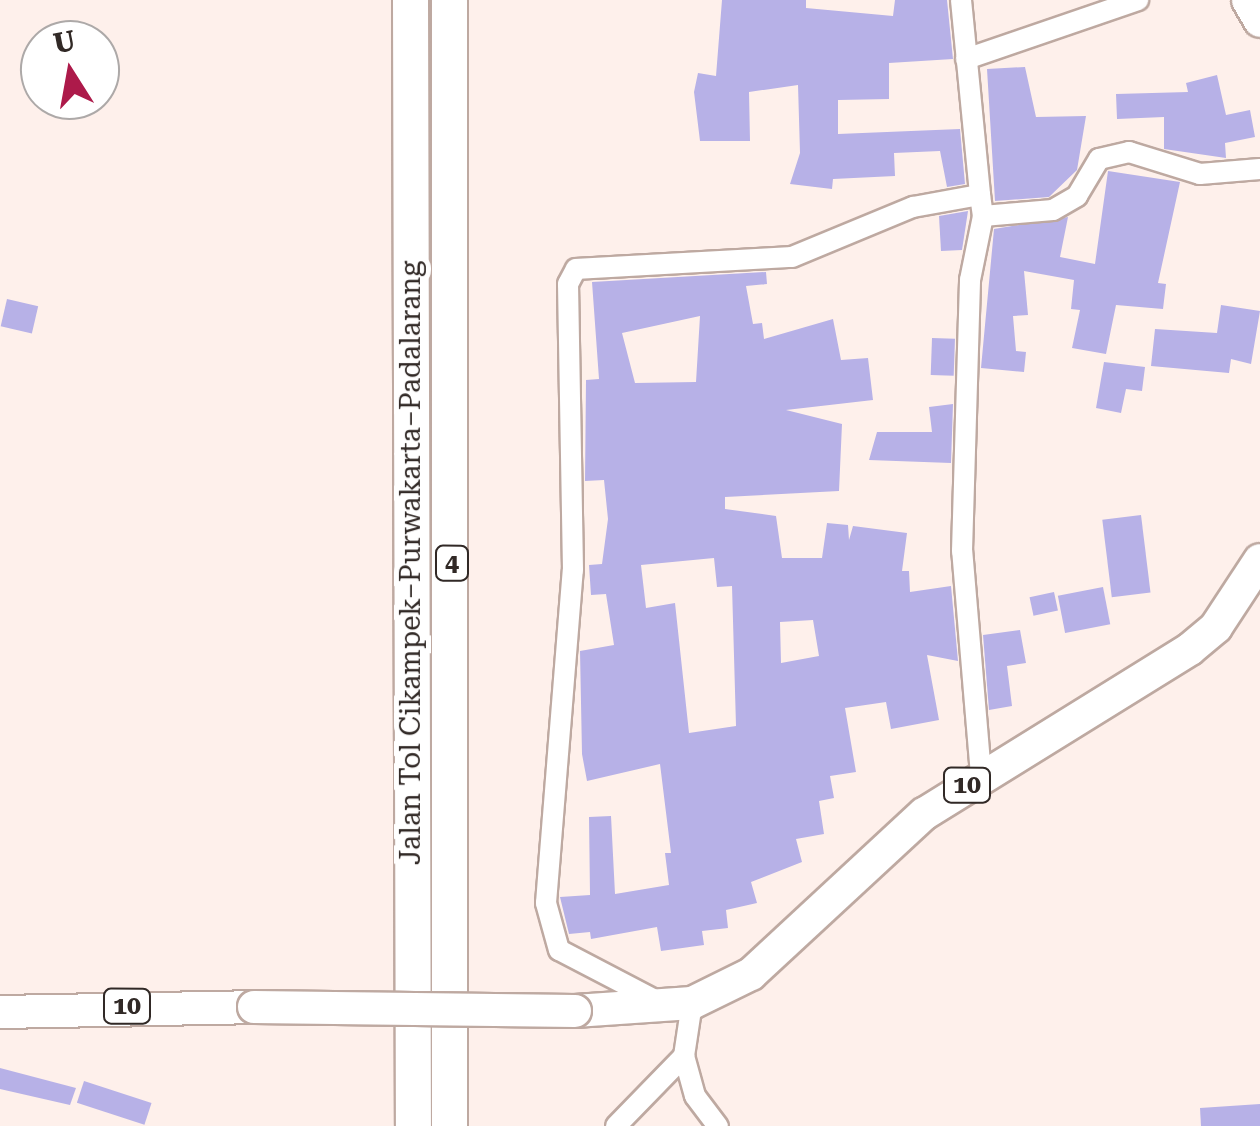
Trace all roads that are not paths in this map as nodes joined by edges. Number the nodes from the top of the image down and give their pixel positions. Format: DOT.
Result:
graph roads {
  1 [pos="410,0"];
  2 [pos="449,0"];
  3 [pos="961,0"];
  4 [pos="1138,0"];
  5 [pos="1248,0"];
  6 [pos="1260,21"];
  7 [pos="966,58"];
  8 [pos="1260,169"];
  9 [pos="982,205"];
  10 [pos="1260,560"];
  11 [pos="982,774"];
  12 [pos="681,1005"];
  13 [pos="0,1012"];
  14 [pos="684,1056"];
  15 [pos="413,1126"];
  16 [pos="449,1126"];
  17 [pos="616,1126"];
  18 [pos="718,1126"];
  1 -- 15 [label="highway, Jalan Tol Cikampek–Purwakarta–Padalarang / 4"];
  2 -- 16 [label="highway, Jalan Tol Cikampek–Purwakarta–Padalarang / 4"];
  3 -- 7 [label="street"];
  4 -- 7 [label="street"];
  5 -- 6 [label="highway"];
  7 -- 9 [label="street"];
  8 -- 9 [label="street"];
  9 -- 11 [label="street"];
  9 -- 12 [label="street"];
  10 -- 11 [label="highway, 10"];
  11 -- 12 [label="highway, 10"];
  12 -- 13 [label="highway, 10, bridge"];
  12 -- 14 [label="street"];
  14 -- 17 [label="street"];
  14 -- 18 [label="street"];
}
